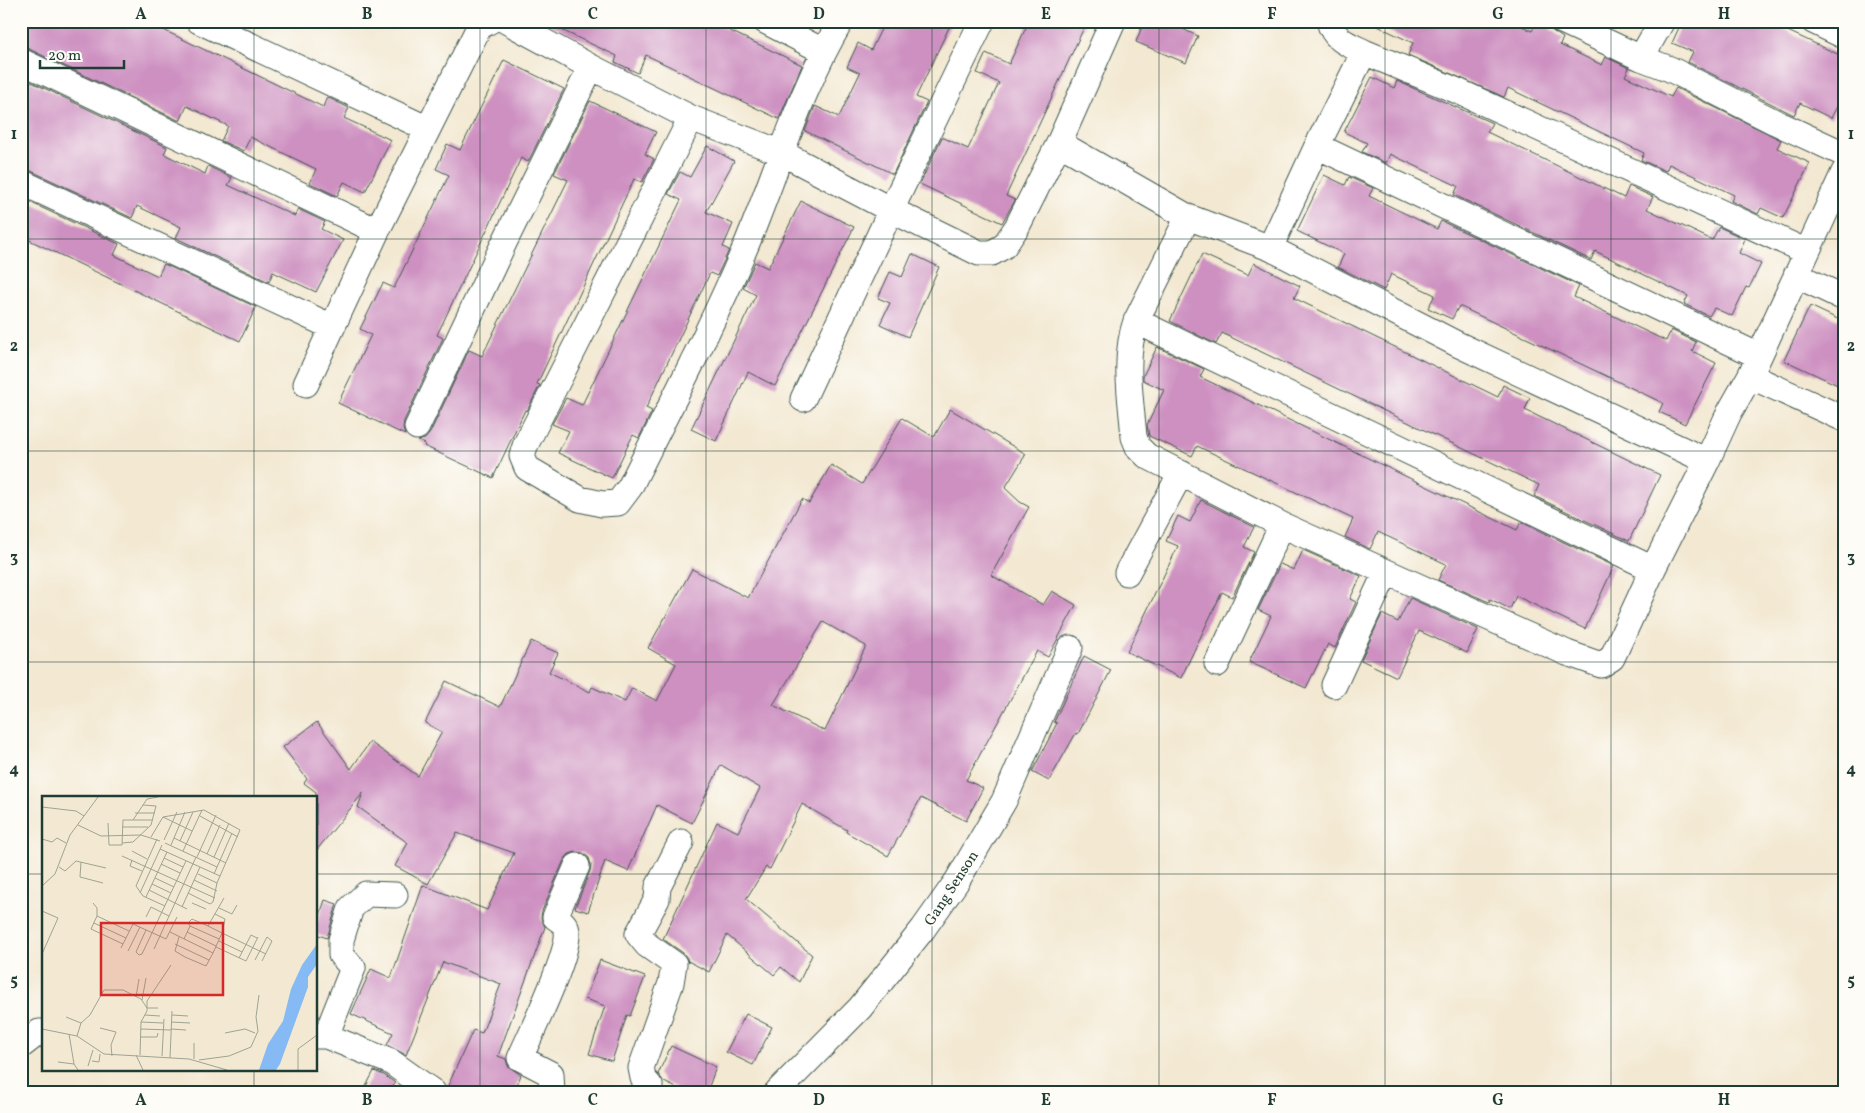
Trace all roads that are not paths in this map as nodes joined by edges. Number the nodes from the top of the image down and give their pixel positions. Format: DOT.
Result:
graph roads {
  1 [pos="199,21"];
  2 [pos="490,21"];
  3 [pos="506,21"];
  4 [pos="765,21"];
  5 [pos="842,21"];
  6 [pos="982,21"];
  7 [pos="1113,21"];
  8 [pos="1329,21"];
  9 [pos="1562,21"];
  10 [pos="1662,21"];
  11 [pos="1813,21"];
  12 [pos="1844,36"];
  13 [pos="823,52"];
  14 [pos="1364,52"];
  15 [pos="1641,58"];
  16 [pos="21,61"];
  17 [pos="591,67"];
  18 [pos="691,118"];
  19 [pos="428,129"];
  20 [pos="1059,143"];
  21 [pos="1317,146"];
  22 [pos="782,152"];
  23 [pos="1844,154"];
  24 [pos="1844,172"];
  25 [pos="21,182"];
  26 [pos="891,210"];
  27 [pos="1188,217"];
  28 [pos="377,231"];
  29 [pos="1270,248"];
  30 [pos="1806,252"];
  31 [pos="1796,276"];
  32 [pos="1844,298"];
  33 [pos="1136,321"];
  34 [pos="332,327"];
  35 [pos="1754,366"];
  36 [pos="306,384"];
  37 [pos="803,399"];
  38 [pos="1844,419"];
  39 [pos="417,427"];
  40 [pos="1707,461"];
  41 [pos="1181,473"];
  42 [pos="1282,525"];
  43 [pos="1653,569"];
  44 [pos="1386,572"];
  45 [pos="1127,573"];
  46 [pos="1070,648"];
  47 [pos="1217,664"];
  48 [pos="1334,685"];
  49 [pos="681,842"];
  50 [pos="577,866"];
  51 [pos="395,895"];
  52 [pos="42,1032"];
  53 [pos="321,1036"];
  54 [pos="21,1046"];
  55 [pos="433,1092"];
  56 [pos="552,1092"];
  57 [pos="648,1092"];
  58 [pos="778,1092"];
  1 -- 19 [label="street"];
  2 -- 19 [label="street"];
  3 -- 17 [label="street"];
  4 -- 13 [label="street"];
  5 -- 13 [label="street"];
  6 -- 26 [label="street"];
  7 -- 20 [label="street"];
  8 -- 14 [label="street"];
  9 -- 15 [label="street"];
  10 -- 15 [label="street"];
  11 -- 12 [label="street"];
  13 -- 22 [label="street"];
  14 -- 21 [label="street"];
  14 -- 30 [label="street"];
  15 -- 23 [label="street"];
  16 -- 28 [label="street"];
  17 -- 18 [label="street"];
  17 -- 39 [label="street"];
  18 -- 22 [label="street"];
  18 -- 22 [label="street"];
  19 -- 28 [label="street"];
  20 -- 26 [label="street"];
  20 -- 27 [label="street"];
  21 -- 29 [label="street"];
  21 -- 35 [label="street"];
  22 -- 26 [label="street"];
  24 -- 30 [label="street"];
  25 -- 34 [label="street"];
  26 -- 37 [label="street"];
  27 -- 29 [label="street"];
  27 -- 33 [label="street"];
  28 -- 34 [label="street"];
  29 -- 40 [label="street"];
  30 -- 31 [label="street"];
  31 -- 32 [label="street"];
  31 -- 35 [label="street"];
  33 -- 41 [label="street"];
  33 -- 43 [label="street"];
  34 -- 36 [label="street"];
  35 -- 38 [label="street"];
  35 -- 40 [label="street"];
  40 -- 43 [label="street"];
  41 -- 42 [label="street"];
  41 -- 45 [label="street"];
  42 -- 44 [label="street"];
  42 -- 47 [label="street"];
  43 -- 44 [label="street"];
  44 -- 48 [label="street"];
  46 -- 58 [label="street, Gang Senson"];
  49 -- 57 [label="street"];
  50 -- 56 [label="street"];
  51 -- 53 [label="street"];
  52 -- 54 [label="street"];
  53 -- 55 [label="street"];
}
